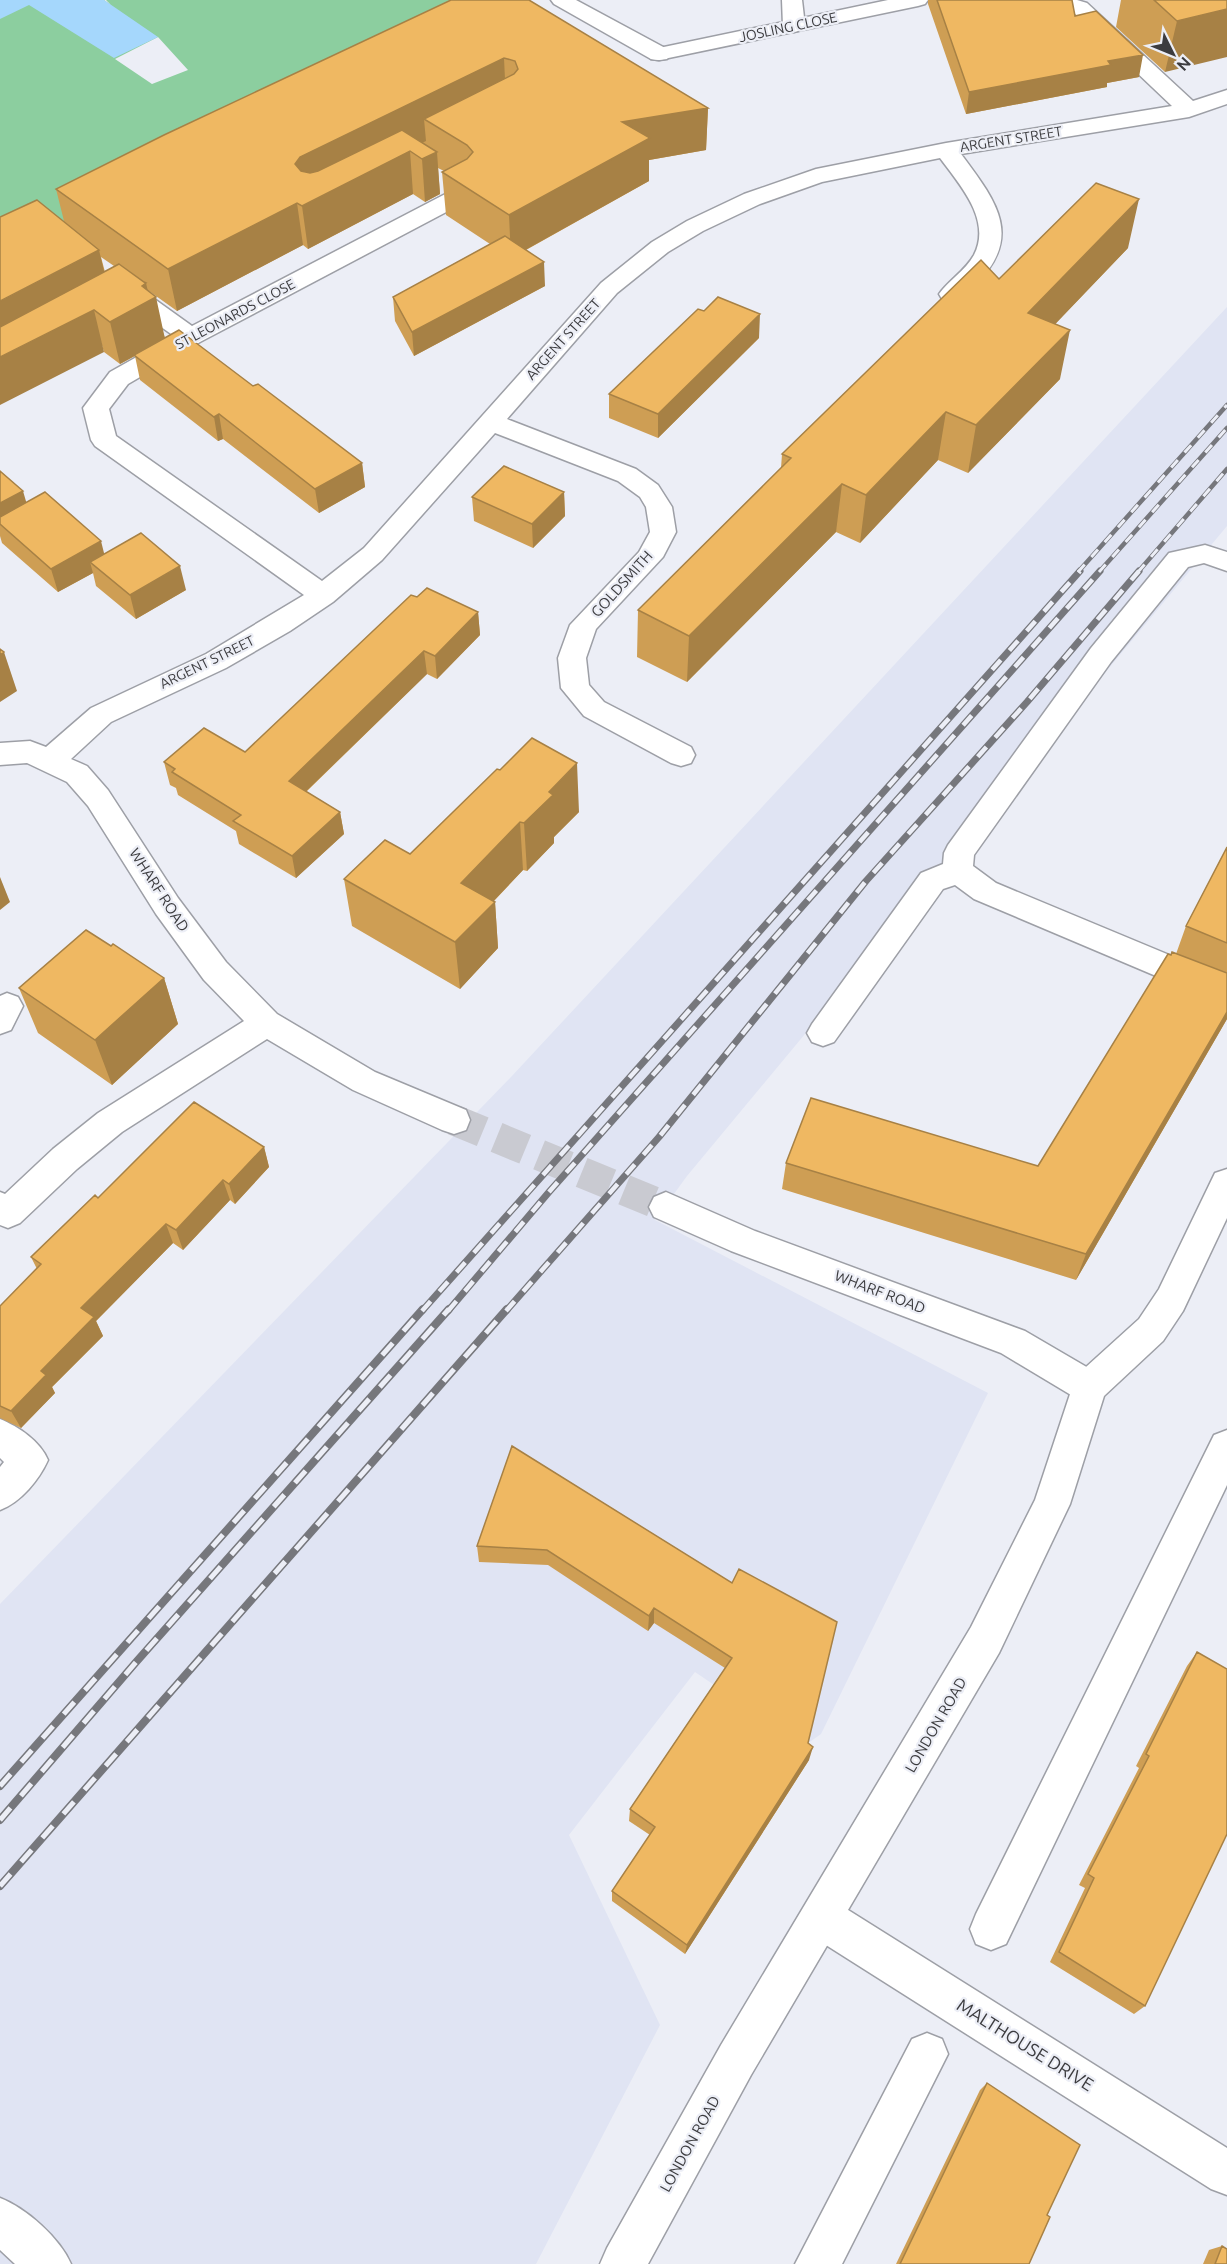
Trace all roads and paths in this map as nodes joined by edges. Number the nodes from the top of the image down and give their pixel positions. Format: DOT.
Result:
graph roads {
  1 [pos="561,0"];
  2 [pos="792,0"];
  3 [pos="918,0"];
  4 [pos="1047,0"];
  5 [pos="794,26"];
  6 [pos="659,54"];
  7 [pos="638,66"];
  8 [pos="1227,98"];
  9 [pos="1189,110"];
  10 [pos="946,150"];
  11 [pos="452,189"];
  12 [pos="106,275"];
  13 [pos="130,293"];
  14 [pos="935,308"];
  15 [pos="100,309"];
  16 [pos="191,337"];
  17 [pos="490,422"];
  18 [pos="1227,562"];
  19 [pos="323,595"];
  20 [pos="0,754"];
  21 [pos="681,755"];
  22 [pos="51,760"];
  23 [pos="958,871"];
  24 [pos="1227,993"];
  25 [pos="266,1023"];
  26 [pos="823,1033"];
  27 [pos="454,1120"];
  28 [pos="1227,1183"];
  29 [pos="666,1207"];
  30 [pos="3,1214"];
  31 [pos="1089,1387"];
  32 [pos="0,1436"];
  33 [pos="1225,1459"];
  34 [pos="0,1493"];
  35 [pos="822,1918"];
  36 [pos="991,1929"];
  37 [pos="927,2054"];
  38 [pos="1227,2174"];
  39 [pos="0,2220"];
  40 [pos="48,2264"];
  41 [pos="623,2264"];
  42 [pos="818,2264"];
  1 -- 6 [label="street"];
  2 -- 5 [label="street"];
  3 -- 5 [label="street, JOSLING CLOSE"];
  4 -- 9 [label="street"];
  5 -- 6 [label="street, JOSLING CLOSE"];
  6 -- 7 [label="street, JOSLING CLOSE"];
  8 -- 9 [label="street, ARGENT STREET"];
  9 -- 10 [label="street, ARGENT STREET"];
  10 -- 14 [label="street"];
  10 -- 17 [label="street, ARGENT STREET"];
  11 -- 16 [label="street, ST LEONARDS CLOSE"];
  12 -- 13 [label="street"];
  13 -- 15 [label="street"];
  13 -- 16 [label="street"];
  16 -- 19 [label="street, ST LEONARDS CLOSE"];
  17 -- 19 [label="street, ARGENT STREET"];
  17 -- 21 [label="street, GOLDSMITH"];
  18 -- 23 [label="street"];
  19 -- 22 [label="street, ARGENT STREET"];
  20 -- 22 [label="street"];
  22 -- 25 [label="street, WHARF ROAD"];
  23 -- 24 [label="street"];
  23 -- 26 [label="street"];
  25 -- 27 [label="street, WHARF ROAD"];
  25 -- 30 [label="street"];
  28 -- 31 [label="street, LONDON ROAD"];
  29 -- 31 [label="street, WHARF ROAD"];
  31 -- 35 [label="street, LONDON ROAD"];
  32 -- 34 [label="street"];
  33 -- 36 [label="street"];
  35 -- 38 [label="street, MALTHOUSE DRIVE"];
  35 -- 41 [label="street, LONDON ROAD"];
  37 -- 42 [label="street"];
  39 -- 40 [label="street"];
}
